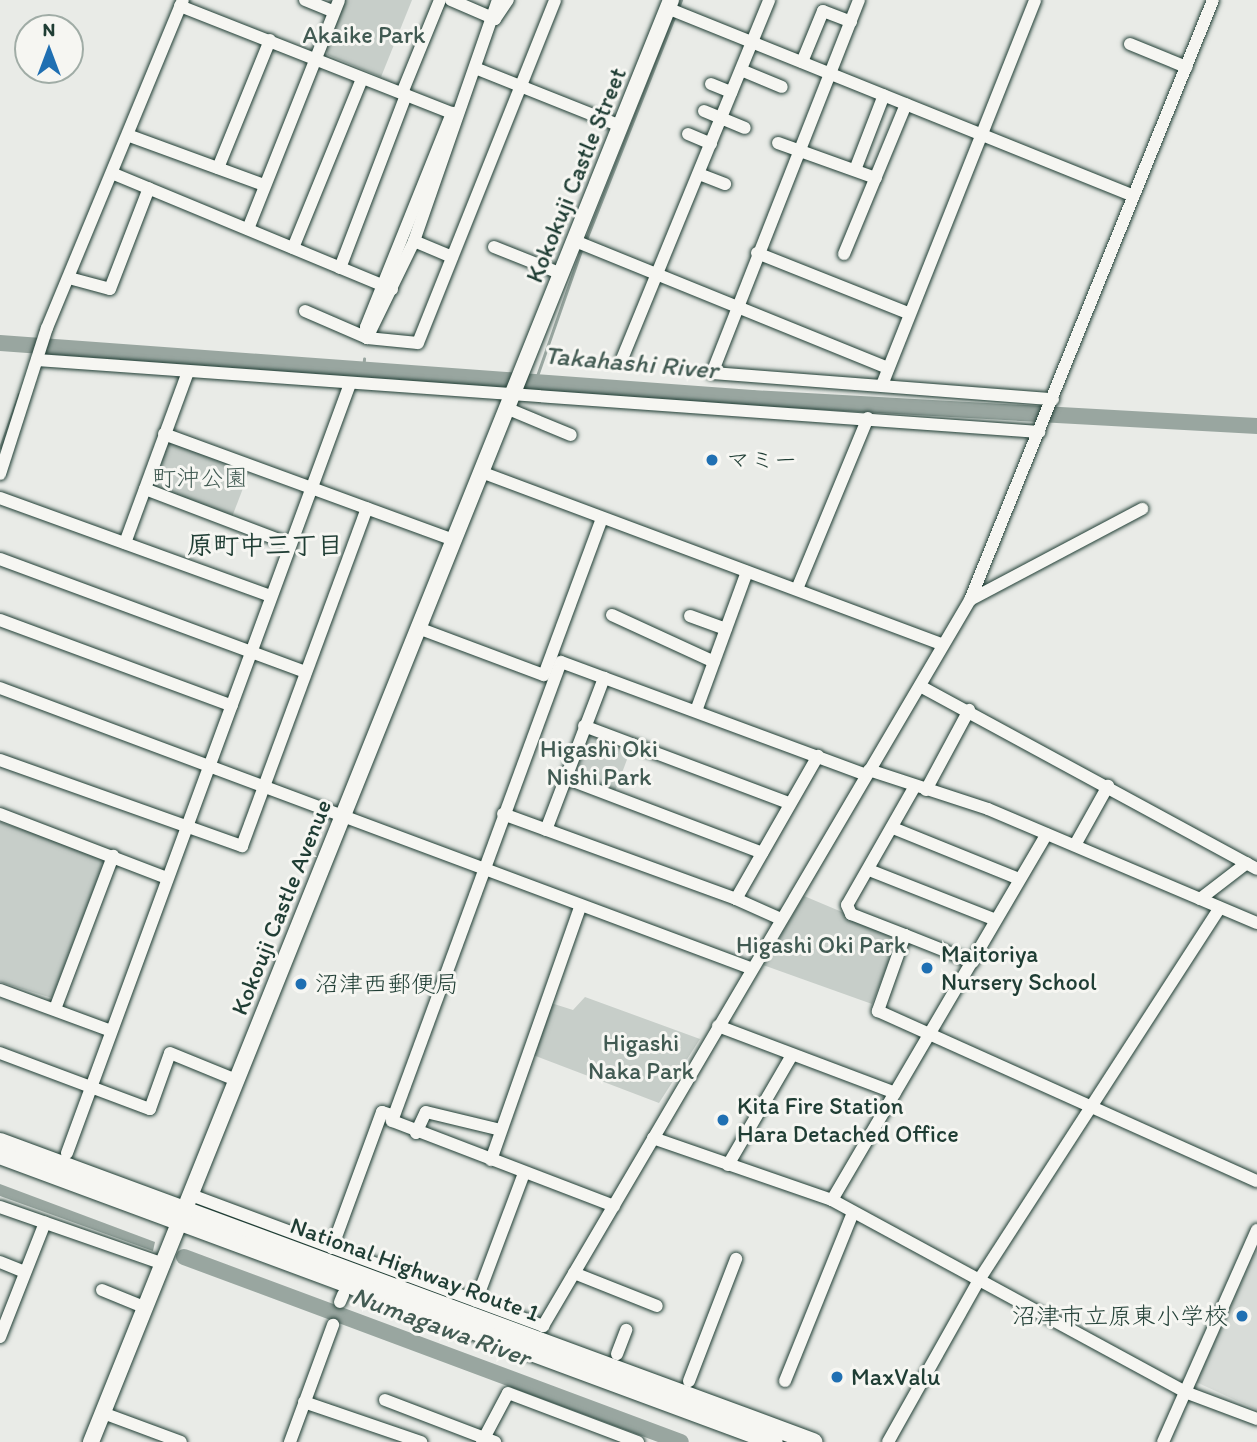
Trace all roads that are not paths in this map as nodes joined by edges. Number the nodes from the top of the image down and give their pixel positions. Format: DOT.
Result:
graph roads {
  1 [pos="305,0"];
  2 [pos="440,0"];
  3 [pos="451,0"];
  4 [pos="498,0"];
  5 [pos="508,0"];
  6 [pos="555,0"];
  7 [pos="769,0"];
  8 [pos="859,0"];
  9 [pos="1035,0"];
  10 [pos="1213,0"];
  11 [pos="181,3"];
  12 [pos="669,4"];
  13 [pos="337,6"];
  14 [pos="495,19"];
  15 [pos="851,22"];
  16 [pos="270,40"];
  17 [pos="752,43"];
  18 [pos="1130,44"];
  19 [pos="316,58"];
  20 [pos="802,62"];
  21 [pos="1186,67"];
  22 [pos="475,68"];
  23 [pos="741,70"];
  24 [pos="830,73"];
  25 [pos="362,79"];
  26 [pos="711,84"];
  27 [pos="521,87"];
  28 [pos="782,87"];
  29 [pos="732,92"];
  30 [pos="404,94"];
  31 [pos="884,95"];
  32 [pos="906,104"];
  33 [pos="704,111"];
  34 [pos="454,114"];
  35 [pos="721,118"];
  36 [pos="621,126"];
  37 [pos="745,128"];
  38 [pos="688,134"];
  39 [pos="981,135"];
  40 [pos="130,136"];
  41 [pos="778,142"];
  42 [pos="711,144"];
  43 [pos="799,150"];
  44 [pos="218,168"];
  45 [pos="855,170"];
  46 [pos="114,174"];
  47 [pos="699,174"];
  48 [pos="876,178"];
  49 [pos="725,184"];
  50 [pos="264,185"];
  51 [pos="149,188"];
  52 [pos="1134,196"];
  53 [pos="248,229"];
  54 [pos="414,241"];
  55 [pos="580,243"];
  56 [pos="495,247"];
  57 [pos="293,248"];
  58 [pos="757,253"];
  59 [pos="844,254"];
  60 [pos="452,257"];
  61 [pos="340,268"];
  62 [pos="562,274"];
  63 [pos="657,275"];
  64 [pos="69,278"];
  65 [pos="387,287"];
  66 [pos="736,308"];
  67 [pos="305,311"];
  68 [pos="908,313"];
  69 [pos="367,338"];
  70 [pos="37,358"];
  71 [pos="622,359"];
  72 [pos="888,368"];
  73 [pos="188,372"];
  74 [pos="350,384"];
  75 [pos="882,385"];
  76 [pos="510,398"];
  77 [pos="1053,399"];
  78 [pos="868,418"];
  79 [pos="1040,430"];
  80 [pos="164,433"];
  81 [pos="570,435"];
  82 [pos="481,472"];
  83 [pos="0,474"];
  84 [pos="311,488"];
  85 [pos="145,489"];
  86 [pos="0,498"];
  87 [pos="367,508"];
  88 [pos="1142,509"];
  89 [pos="602,518"];
  90 [pos="453,540"];
  91 [pos="125,543"];
  92 [pos="290,544"];
  93 [pos="0,559"];
  94 [pos="747,572"];
  95 [pos="797,589"];
  96 [pos="271,596"];
  97 [pos="970,600"];
  98 [pos="612,615"];
  99 [pos="690,616"];
  100 [pos="0,620"];
  101 [pos="418,628"];
  102 [pos="726,629"];
  103 [pos="943,645"];
  104 [pos="253,652"];
  105 [pos="714,662"];
  106 [pos="306,672"];
  107 [pos="604,678"];
  108 [pos="920,686"];
  109 [pos="0,688"];
  110 [pos="232,706"];
  111 [pos="969,710"];
  112 [pos="696,711"];
  113 [pos="584,726"];
  114 [pos="818,756"];
  115 [pos="0,760"];
  116 [pos="210,766"];
  117 [pos="868,772"];
  118 [pos="565,778"];
  119 [pos="265,786"];
  120 [pos="1108,786"];
  121 [pos="921,788"];
  122 [pos="789,803"];
  123 [pos="0,814"];
  124 [pos="503,814"];
  125 [pos="341,816"];
  126 [pos="187,828"];
  127 [pos="893,828"];
  128 [pos="546,830"];
  129 [pos="1047,834"];
  130 [pos="1075,845"];
  131 [pos="762,853"];
  132 [pos="113,856"];
  133 [pos="1252,866"];
  134 [pos="484,868"];
  135 [pos="869,870"];
  136 [pos="167,878"];
  137 [pos="1019,879"];
  138 [pos="736,899"];
  139 [pos="1200,899"];
  140 [pos="581,905"];
  141 [pos="1220,908"];
  142 [pos="781,919"];
  143 [pos="996,920"];
  144 [pos="1257,923"];
  145 [pos="905,935"];
  146 [pos="973,962"];
  147 [pos="750,968"];
  148 [pos="0,990"];
  149 [pos="54,1009"];
  150 [pos="719,1026"];
  151 [pos="109,1030"];
  152 [pos="930,1037"];
  153 [pos="0,1053"];
  154 [pos="792,1055"];
  155 [pos="236,1080"];
  156 [pos="90,1087"];
  157 [pos="895,1093"];
  158 [pos="1089,1110"];
  159 [pos="392,1115"];
  160 [pos="501,1130"];
  161 [pos="416,1133"];
  162 [pos="653,1138"];
  163 [pos="0,1142"];
  164 [pos="67,1153"];
  165 [pos="0,1155"];
  166 [pos="491,1160"];
  167 [pos="728,1165"];
  168 [pos="524,1173"];
  169 [pos="1257,1181"];
  170 [pos="832,1200"];
  171 [pos="614,1206"];
  172 [pos="0,1207"];
  173 [pos="185,1209"];
  174 [pos="853,1213"];
  175 [pos="45,1223"];
  176 [pos="1257,1230"];
  177 [pos="332,1248"];
  178 [pos="736,1258"];
  179 [pos="0,1262"];
  180 [pos="164,1264"];
  181 [pos="25,1272"];
  182 [pos="574,1273"];
  183 [pos="979,1280"];
  184 [pos="102,1290"];
  185 [pos="476,1301"];
  186 [pos="657,1306"];
  187 [pos="146,1308"];
  188 [pos="4,1313"];
  189 [pos="333,1325"];
  190 [pos="626,1329"];
  191 [pos="0,1337"];
  192 [pos="617,1354"];
  193 [pos="689,1381"];
  194 [pos="785,1381"];
  195 [pos="1185,1392"];
  196 [pos="385,1400"];
  197 [pos="304,1402"];
  198 [pos="103,1413"];
  199 [pos="1257,1419"];
  200 [pos="610,1437"];
  201 [pos="488,1441"];
  202 [pos="91,1442"];
  203 [pos="181,1442"];
  204 [pos="289,1442"];
  205 [pos="421,1442"];
  206 [pos="638,1442"];
  207 [pos="774,1442"];
  208 [pos="813,1442"];
  209 [pos="888,1442"];
  210 [pos="1163,1442"];
  1 -- 13 [label="street"];
  2 -- 30 [label="street"];
  3 -- 14 [label="street"];
  4 -- 14 [label="street"];
  5 -- 14 [label="street"];
  6 -- 27 [label="street"];
  7 -- 17 [label="street"];
  8 -- 15 [label="street"];
  9 -- 39 [label="street"];
  10 -- 21 [label="street"];
  11 -- 16 [label="street"];
  11 -- 40 [label="street"];
  12 -- 17 [label="street"];
  12 -- 36 [label="main road, Kokokuji Castle Street"];
  13 -- 19 [label="street"];
  14 -- 22 [label="street"];
  15 -- 20 [label="street"];
  15 -- 24 [label="street"];
  16 -- 19 [label="street"];
  16 -- 44 [label="street"];
  17 -- 20 [label="street"];
  17 -- 23 [label="street"];
  18 -- 21 [label="street"];
  19 -- 25 [label="street"];
  19 -- 50 [label="street"];
  20 -- 24 [label="street"];
  21 -- 52 [label="street"];
  22 -- 27 [label="street"];
  22 -- 34 [label="street"];
  23 -- 28 [label="street"];
  23 -- 29 [label="street"];
  24 -- 31 [label="street"];
  24 -- 43 [label="street"];
  25 -- 30 [label="street"];
  25 -- 57 [label="street"];
  26 -- 29 [label="street"];
  27 -- 36 [label="street"];
  27 -- 60 [label="street"];
  29 -- 35 [label="street"];
  30 -- 34 [label="street"];
  30 -- 61 [label="street"];
  31 -- 32 [label="street"];
  31 -- 45 [label="street"];
  32 -- 39 [label="street"];
  32 -- 48 [label="street"];
  33 -- 35 [label="street"];
  34 -- 54 [label="street"];
  34 -- 65 [label="street"];
  35 -- 37 [label="street"];
  35 -- 42 [label="street"];
  36 -- 55 [label="main road, Kokokuji Castle Street"];
  38 -- 42 [label="street"];
  39 -- 52 [label="street"];
  39 -- 68 [label="street"];
  40 -- 44 [label="street"];
  40 -- 46 [label="street"];
  41 -- 43 [label="street"];
  42 -- 47 [label="street"];
  43 -- 45 [label="street"];
  43 -- 58 [label="street"];
  44 -- 50 [label="street"];
  45 -- 48 [label="street"];
  46 -- 51 [label="street"];
  46 -- 64 [label="street"];
  47 -- 49 [label="street"];
  47 -- 63 [label="street"];
  48 -- 59 [label="street"];
  50 -- 53 [label="street"];
  51 -- 53 [label="street"];
  51 -- 64 [label="street"];
  52 -- 77 [label="street"];
  53 -- 57 [label="street"];
  54 -- 60 [label="street"];
  54 -- 65 [label="street"];
  55 -- 62 [label="main road, Kokokuji Castle Street"];
  55 -- 63 [label="street"];
  56 -- 62 [label="street"];
  57 -- 61 [label="street"];
  58 -- 66 [label="street"];
  58 -- 68 [label="street"];
  60 -- 69 [label="street"];
  61 -- 65 [label="street"];
  62 -- 76 [label="main road, Kokokuji Castle Street"];
  63 -- 66 [label="street"];
  63 -- 71 [label="street"];
  64 -- 70 [label="street"];
  65 -- 69 [label="street"];
  66 -- 72 [label="street"];
  66 -- 75 [label="street"];
  67 -- 69 [label="street"];
  68 -- 72 [label="street"];
  70 -- 73 [label="street"];
  70 -- 83 [label="street"];
  72 -- 75 [label="street"];
  73 -- 74 [label="street"];
  73 -- 80 [label="street"];
  74 -- 76 [label="street"];
  74 -- 84 [label="street"];
  75 -- 77 [label="street"];
  76 -- 78 [label="street"];
  76 -- 81 [label="street"];
  76 -- 82 [label="main road, Kokouji Castle Avenue"];
  77 -- 79 [label="street"];
  78 -- 79 [label="street"];
  78 -- 95 [label="street"];
  79 -- 97 [label="street"];
  80 -- 84 [label="street"];
  80 -- 85 [label="street"];
  82 -- 89 [label="street"];
  82 -- 90 [label="main road, Kokouji Castle Avenue"];
  84 -- 87 [label="street"];
  84 -- 92 [label="street"];
  85 -- 91 [label="street"];
  85 -- 92 [label="street"];
  86 -- 91 [label="street"];
  87 -- 90 [label="street"];
  87 -- 106 [label="street"];
  88 -- 97 [label="street"];
  89 -- 94 [label="street"];
  89 -- 101 [label="street"];
  90 -- 101 [label="main road, Kokouji Castle Avenue"];
  91 -- 96 [label="street"];
  92 -- 96 [label="street"];
  93 -- 104 [label="street"];
  94 -- 95 [label="street"];
  94 -- 102 [label="street"];
  95 -- 103 [label="street"];
  96 -- 104 [label="street"];
  97 -- 103 [label="street"];
  98 -- 105 [label="street"];
  99 -- 102 [label="street"];
  100 -- 110 [label="street"];
  101 -- 125 [label="main road, Kokouji Castle Avenue"];
  102 -- 105 [label="street"];
  103 -- 108 [label="street"];
  104 -- 106 [label="street"];
  104 -- 110 [label="street"];
  105 -- 112 [label="street"];
  106 -- 119 [label="street"];
  107 -- 112 [label="street"];
  107 -- 113 [label="street"];
  107 -- 124 [label="street"];
  108 -- 111 [label="street"];
  108 -- 117 [label="street"];
  109 -- 116 [label="street"];
  110 -- 116 [label="street"];
  111 -- 120 [label="street"];
  111 -- 121 [label="street"];
  112 -- 114 [label="street"];
  113 -- 118 [label="street"];
  113 -- 122 [label="street"];
  114 -- 117 [label="street"];
  114 -- 122 [label="street"];
  115 -- 126 [label="street"];
  116 -- 119 [label="street"];
  116 -- 126 [label="street"];
  117 -- 121 [label="street"];
  117 -- 142 [label="street"];
  118 -- 128 [label="street"];
  118 -- 131 [label="street"];
  119 -- 125 [label="street"];
  119 -- 126 [label="street"];
  120 -- 130 [label="street"];
  120 -- 133 [label="street"];
  121 -- 127 [label="street"];
  121 -- 129 [label="street"];
  122 -- 131 [label="street"];
  123 -- 132 [label="street"];
  124 -- 128 [label="street"];
  124 -- 134 [label="street"];
  125 -- 134 [label="street"];
  125 -- 155 [label="main road, Kokouji Castle Avenue"];
  126 -- 136 [label="street"];
  127 -- 135 [label="street"];
  127 -- 137 [label="street"];
  128 -- 138 [label="street"];
  129 -- 130 [label="street"];
  129 -- 137 [label="street"];
  130 -- 139 [label="street"];
  131 -- 138 [label="street"];
  132 -- 136 [label="street"];
  132 -- 149 [label="street"];
  133 -- 139 [label="street"];
  134 -- 140 [label="street"];
  134 -- 159 [label="street"];
  135 -- 143 [label="street"];
  135 -- 145 [label="street"];
  136 -- 151 [label="street"];
  137 -- 143 [label="street"];
  138 -- 142 [label="street"];
  139 -- 141 [label="street"];
  140 -- 147 [label="street"];
  140 -- 160 [label="street"];
  141 -- 144 [label="street"];
  141 -- 158 [label="street"];
  142 -- 147 [label="street"];
  143 -- 146 [label="street"];
  145 -- 146 [label="street"];
  145 -- 152 [label="street"];
  146 -- 152 [label="street"];
  147 -- 150 [label="street"];
  148 -- 149 [label="street"];
  149 -- 151 [label="street"];
  150 -- 154 [label="street"];
  150 -- 162 [label="street"];
  151 -- 156 [label="street"];
  152 -- 157 [label="street"];
  152 -- 158 [label="street"];
  153 -- 156 [label="street"];
  154 -- 157 [label="street"];
  154 -- 167 [label="street"];
  155 -- 156 [label="street"];
  155 -- 173 [label="main road, Kokouji Castle Avenue"];
  156 -- 164 [label="street"];
  157 -- 170 [label="street"];
  158 -- 169 [label="street"];
  158 -- 183 [label="street"];
  159 -- 161 [label="street"];
  159 -- 177 [label="street"];
  160 -- 161 [label="street"];
  160 -- 166 [label="street"];
  161 -- 166 [label="street"];
  162 -- 167 [label="street"];
  162 -- 171 [label="street"];
  163 -- 173 [label="highway, National Highway Route 1"];
  165 -- 173 [label="highway, National Highway Route 1"];
  166 -- 168 [label="street"];
  167 -- 170 [label="street"];
  168 -- 171 [label="street"];
  168 -- 185 [label="street"];
  170 -- 174 [label="street"];
  171 -- 182 [label="street"];
  172 -- 175 [label="street"];
  173 -- 177 [label="street"];
  173 -- 180 [label="main road, Kokouji Castle Avenue"];
  173 -- 207 [label="highway, National Highway Route 1"];
  173 -- 208 [label="highway, National Highway Route 1"];
  174 -- 183 [label="street"];
  174 -- 194 [label="street"];
  175 -- 180 [label="street"];
  175 -- 181 [label="street"];
  176 -- 195 [label="street"];
  177 -- 185 [label="street"];
  178 -- 193 [label="street"];
  179 -- 181 [label="street"];
  180 -- 187 [label="main road, Kokouji Castle Avenue"];
  181 -- 188 [label="street"];
  182 -- 185 [label="street"];
  182 -- 186 [label="street"];
  183 -- 195 [label="street"];
  183 -- 209 [label="street"];
  184 -- 187 [label="street"];
  187 -- 198 [label="main road, Kokouji Castle Avenue"];
  188 -- 191 [label="street"];
  189 -- 197 [label="street"];
  190 -- 192 [label="street"];
  195 -- 199 [label="street"];
  195 -- 210 [label="street"];
  196 -- 201 [label="street"];
  197 -- 204 [label="street"];
  197 -- 205 [label="street"];
  198 -- 202 [label="main road, Kokouji Castle Avenue"];
  198 -- 203 [label="street"];
  200 -- 201 [label="street"];
  200 -- 206 [label="street"];
}
